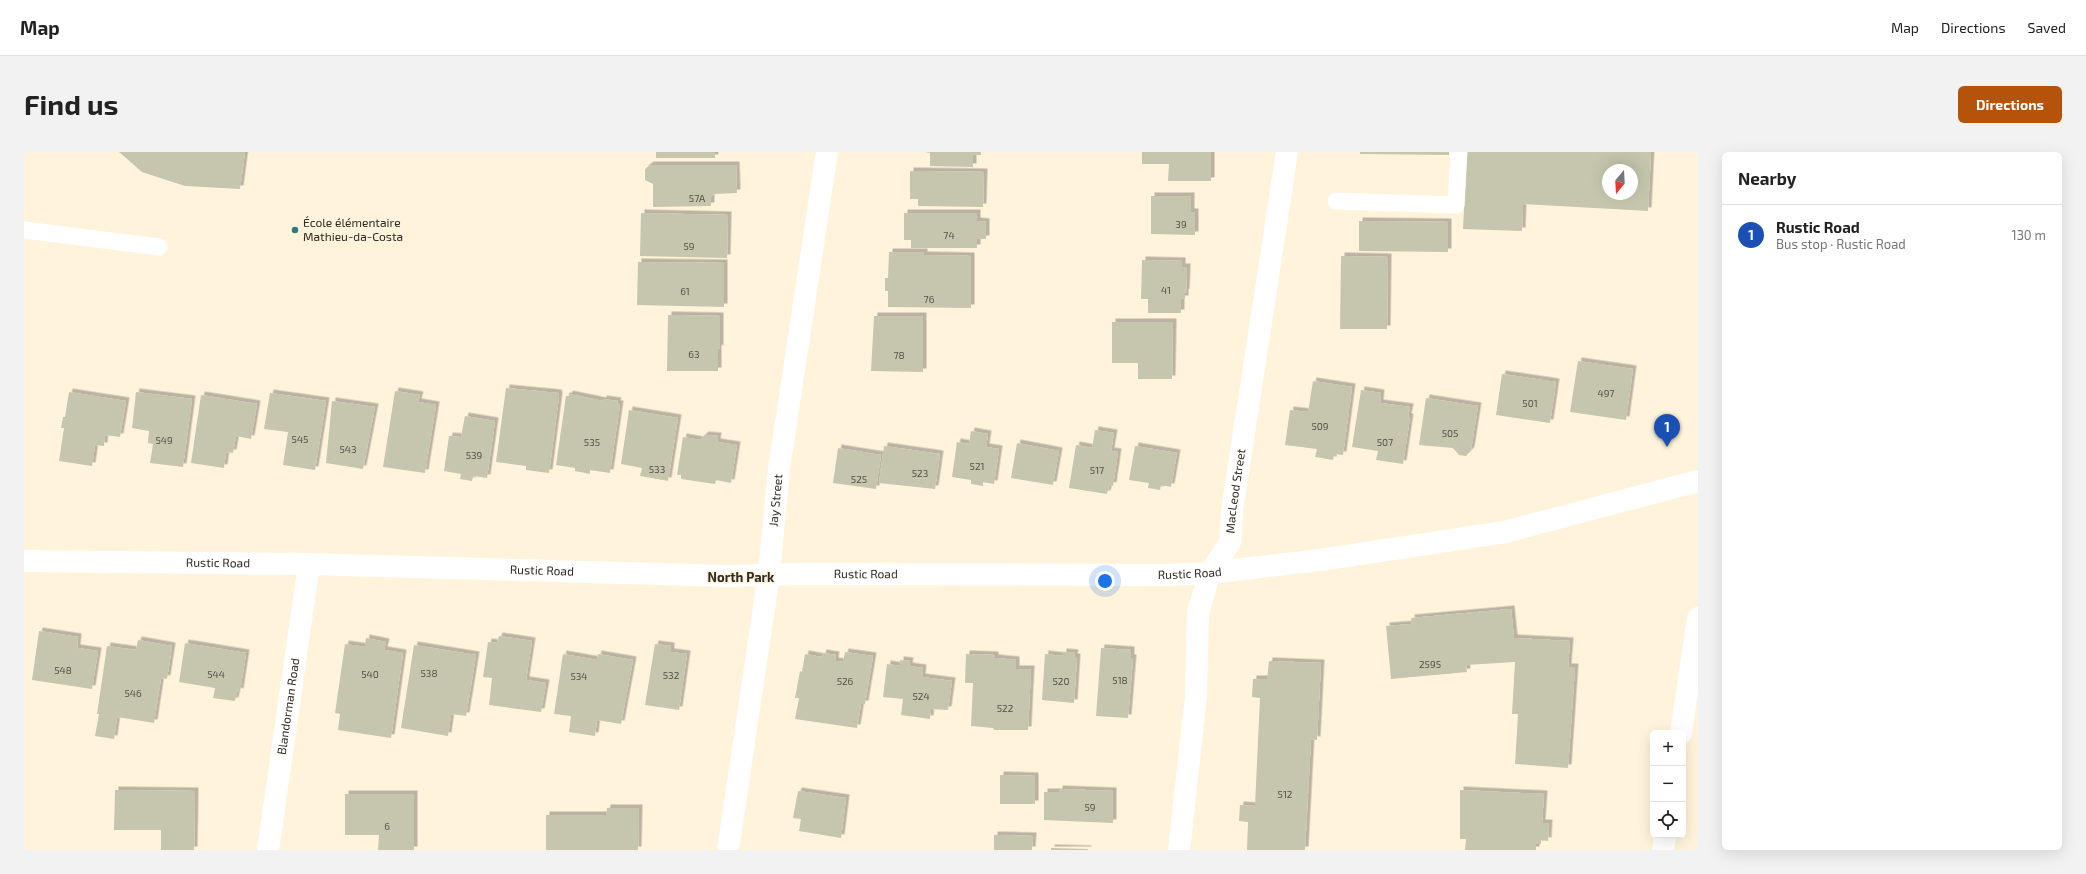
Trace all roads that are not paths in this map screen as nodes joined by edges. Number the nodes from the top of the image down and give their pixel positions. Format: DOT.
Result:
graph roads {
  1 [pos="827,152"];
  2 [pos="1287,152"];
  3 [pos="1459,152"];
  4 [pos="1336,200"];
  5 [pos="24,230"];
  6 [pos="159,247"];
  7 [pos="1698,480"];
  8 [pos="24,561"];
  9 [pos="310,564"];
  10 [pos="1210,573"];
  11 [pos="769,574"];
  12 [pos="1698,618"];
  13 [pos="1681,730"];
  14 [pos="1665,838"];
  15 [pos="268,850"];
  16 [pos="728,850"];
  17 [pos="1179,850"];
  18 [pos="1663,850"];
  1 -- 11 [label="street, Jay Street"];
  2 -- 10 [label="street, MacLeod Street"];
  3 -- 4 [label="lane"];
  5 -- 6 [label="lane"];
  7 -- 10 [label="street, Rustic Road"];
  8 -- 9 [label="street, Rustic Road"];
  9 -- 11 [label="street, Rustic Road"];
  9 -- 15 [label="street, Blandorman Road"];
  10 -- 11 [label="street, Rustic Road"];
  10 -- 17 [label="street, MacLeod Street"];
  11 -- 16 [label="street, Jay Street"];
  12 -- 13 [label="street"];
  14 -- 18 [label="street"];
}
